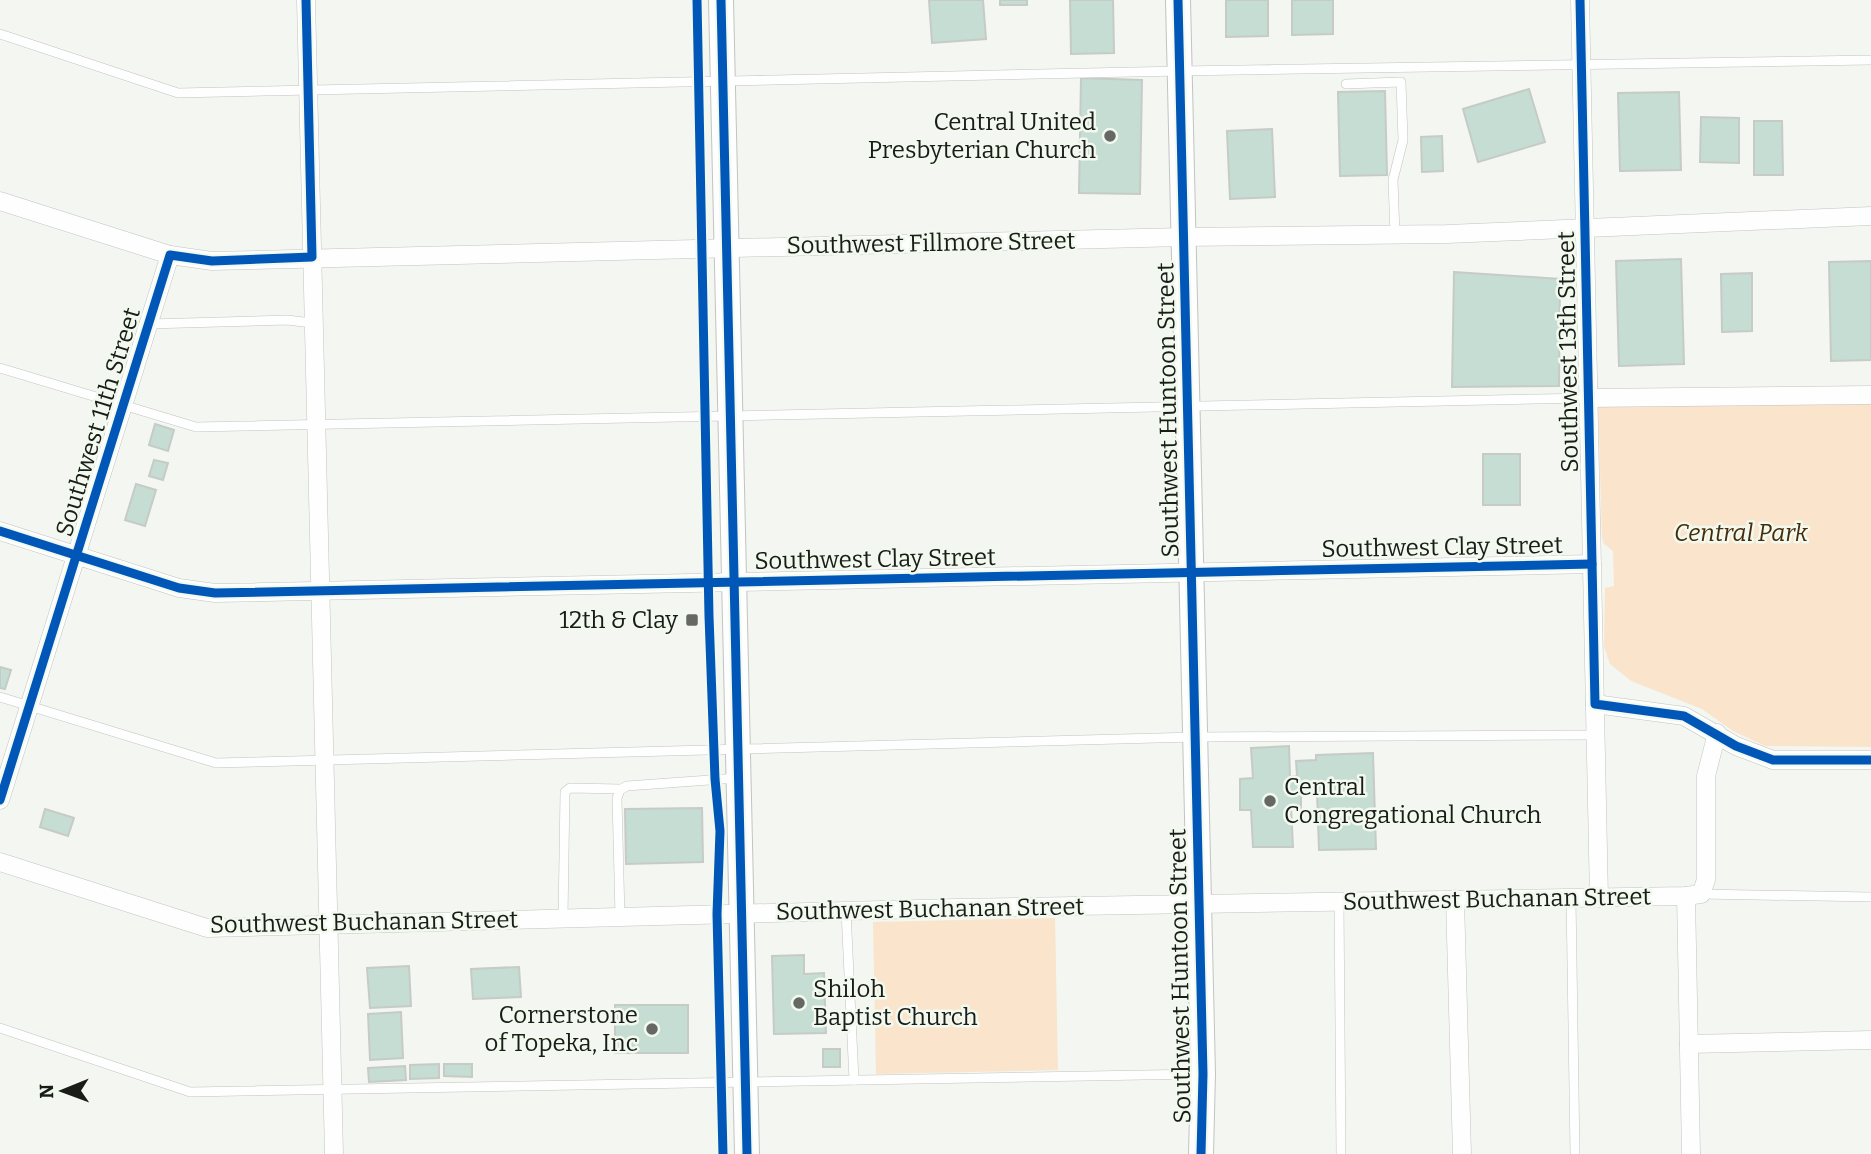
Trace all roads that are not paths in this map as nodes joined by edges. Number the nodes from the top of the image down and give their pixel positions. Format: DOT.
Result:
graph roads {
  1 [pos="306,0"];
  2 [pos="721,0"];
  3 [pos="1178,0"];
  4 [pos="1580,0"];
  5 [pos="0,34"];
  6 [pos="1871,60"];
  7 [pos="1582,65"];
  8 [pos="1180,71"];
  9 [pos="723,81"];
  10 [pos="1346,84"];
  11 [pos="308,90"];
  12 [pos="0,201"];
  13 [pos="1871,216"];
  14 [pos="1585,226"];
  15 [pos="1395,235"];
  16 [pos="1183,237"];
  17 [pos="727,248"];
  18 [pos="170,255"];
  19 [pos="312,257"];
  20 [pos="312,323"];
  21 [pos="149,324"];
  22 [pos="0,368"];
  23 [pos="1871,395"];
  24 [pos="1588,398"];
  25 [pos="1187,405"];
  26 [pos="123,406"];
  27 [pos="730,415"];
  28 [pos="316,425"];
  29 [pos="0,531"];
  30 [pos="77,555"];
  31 [pos="1592,564"];
  32 [pos="1191,572"];
  33 [pos="734,581"];
  34 [pos="319,591"];
  35 [pos="0,696"];
  36 [pos="1595,704"];
  37 [pos="30,706"];
  38 [pos="1717,733"];
  39 [pos="1596,735"];
  40 [pos="1195,737"];
  41 [pos="738,748"];
  42 [pos="323,759"];
  43 [pos="1871,760"];
  44 [pos="738,778"];
  45 [pos="621,789"];
  46 [pos="0,800"];
  47 [pos="0,862"];
  48 [pos="1693,895"];
  49 [pos="1871,897"];
  50 [pos="1571,898"];
  51 [pos="1599,898"];
  52 [pos="1455,899"];
  53 [pos="1339,901"];
  54 [pos="1199,903"];
  55 [pos="846,911"];
  56 [pos="742,914"];
  57 [pos="620,917"];
  58 [pos="563,918"];
  59 [pos="327,924"];
  60 [pos="0,1028"];
  61 [pos="1871,1040"];
  62 [pos="1689,1044"];
  63 [pos="1203,1074"];
  64 [pos="854,1080"];
  65 [pos="745,1082"];
  66 [pos="331,1092"];
  67 [pos="334,1154"];
  68 [pos="747,1154"];
  69 [pos="1201,1154"];
  70 [pos="1341,1154"];
  71 [pos="1462,1154"];
  72 [pos="1575,1154"];
  73 [pos="1691,1154"];
  1 -- 11 [label="street"];
  2 -- 9 [label="main road"];
  3 -- 8 [label="main road, Southwest Huntoon Street"];
  4 -- 7 [label="street, Southwest 13th Street"];
  5 -- 11 [label="lane"];
  6 -- 7 [label="lane"];
  7 -- 8 [label="lane"];
  7 -- 14 [label="street, Southwest 13th Street"];
  8 -- 9 [label="lane"];
  8 -- 16 [label="main road, Southwest Huntoon Street"];
  9 -- 11 [label="lane"];
  9 -- 17 [label="main road"];
  10 -- 15 [label="lane"];
  11 -- 19 [label="street"];
  12 -- 18 [label="street, Southwest Fillmore Street"];
  13 -- 14 [label="street, Southwest Fillmore Street"];
  14 -- 15 [label="street, Southwest Fillmore Street"];
  14 -- 24 [label="street, Southwest 13th Street"];
  15 -- 16 [label="street, Southwest Fillmore Street"];
  16 -- 17 [label="street, Southwest Fillmore Street"];
  16 -- 25 [label="main road, Southwest Huntoon Street"];
  17 -- 19 [label="street, Southwest Fillmore Street"];
  17 -- 27 [label="main road"];
  18 -- 19 [label="street, Southwest Fillmore Street"];
  18 -- 21 [label="street, Southwest 11th Street"];
  19 -- 20 [label="street"];
  20 -- 21 [label="lane"];
  20 -- 28 [label="street"];
  21 -- 26 [label="street, Southwest 11th Street"];
  22 -- 26 [label="lane"];
  23 -- 24 [label="street"];
  24 -- 25 [label="lane"];
  24 -- 31 [label="street, Southwest 13th Street"];
  25 -- 27 [label="lane"];
  25 -- 32 [label="main road, Southwest Huntoon Street"];
  26 -- 28 [label="lane"];
  26 -- 30 [label="street, Southwest 11th Street"];
  27 -- 28 [label="lane"];
  27 -- 33 [label="main road"];
  28 -- 34 [label="street"];
  29 -- 30 [label="street, Southwest Clay Street"];
  30 -- 34 [label="street, Southwest Clay Street"];
  30 -- 37 [label="street, Southwest 11th Street"];
  31 -- 32 [label="street, Southwest Clay Street"];
  31 -- 36 [label="street, Southwest 13th Street"];
  32 -- 33 [label="street, Southwest Clay Street"];
  32 -- 40 [label="main road, Southwest Huntoon Street"];
  33 -- 34 [label="street, Southwest Clay Street"];
  33 -- 41 [label="main road"];
  34 -- 42 [label="street"];
  35 -- 37 [label="lane"];
  36 -- 38 [label="street"];
  36 -- 39 [label="street, Southwest 13th Street"];
  37 -- 42 [label="lane"];
  37 -- 46 [label="street, Southwest 11th Street"];
  38 -- 43 [label="street"];
  38 -- 48 [label="street"];
  39 -- 40 [label="lane"];
  39 -- 51 [label="street, Southwest 13th Street"];
  40 -- 41 [label="lane"];
  40 -- 54 [label="main road, Southwest Huntoon Street"];
  41 -- 42 [label="lane"];
  41 -- 44 [label="main road"];
  42 -- 59 [label="street"];
  44 -- 45 [label="lane"];
  44 -- 56 [label="main road"];
  45 -- 57 [label="lane"];
  45 -- 58 [label="lane"];
  47 -- 59 [label="street, Southwest Buchanan Street"];
  48 -- 49 [label="lane, Southwest Buchanan Street"];
  48 -- 51 [label="street, Southwest Buchanan Street"];
  48 -- 62 [label="street"];
  50 -- 51 [label="street, Southwest Buchanan Street"];
  50 -- 52 [label="street, Southwest Buchanan Street"];
  50 -- 72 [label="lane"];
  52 -- 53 [label="street, Southwest Buchanan Street"];
  52 -- 71 [label="street"];
  53 -- 54 [label="street, Southwest Buchanan Street"];
  53 -- 70 [label="lane"];
  54 -- 55 [label="street, Southwest Buchanan Street"];
  54 -- 63 [label="main road, Southwest Huntoon Street"];
  55 -- 56 [label="street, Southwest Buchanan Street"];
  55 -- 64 [label="lane"];
  56 -- 57 [label="street, Southwest Buchanan Street"];
  56 -- 65 [label="main road"];
  57 -- 58 [label="street, Southwest Buchanan Street"];
  58 -- 59 [label="street, Southwest Buchanan Street"];
  59 -- 66 [label="street"];
  60 -- 66 [label="lane"];
  61 -- 62 [label="street"];
  62 -- 73 [label="street"];
  63 -- 64 [label="lane"];
  63 -- 69 [label="main road, Southwest Huntoon Street"];
  64 -- 65 [label="lane"];
  65 -- 66 [label="lane"];
  65 -- 68 [label="main road"];
  66 -- 67 [label="street"];
}
